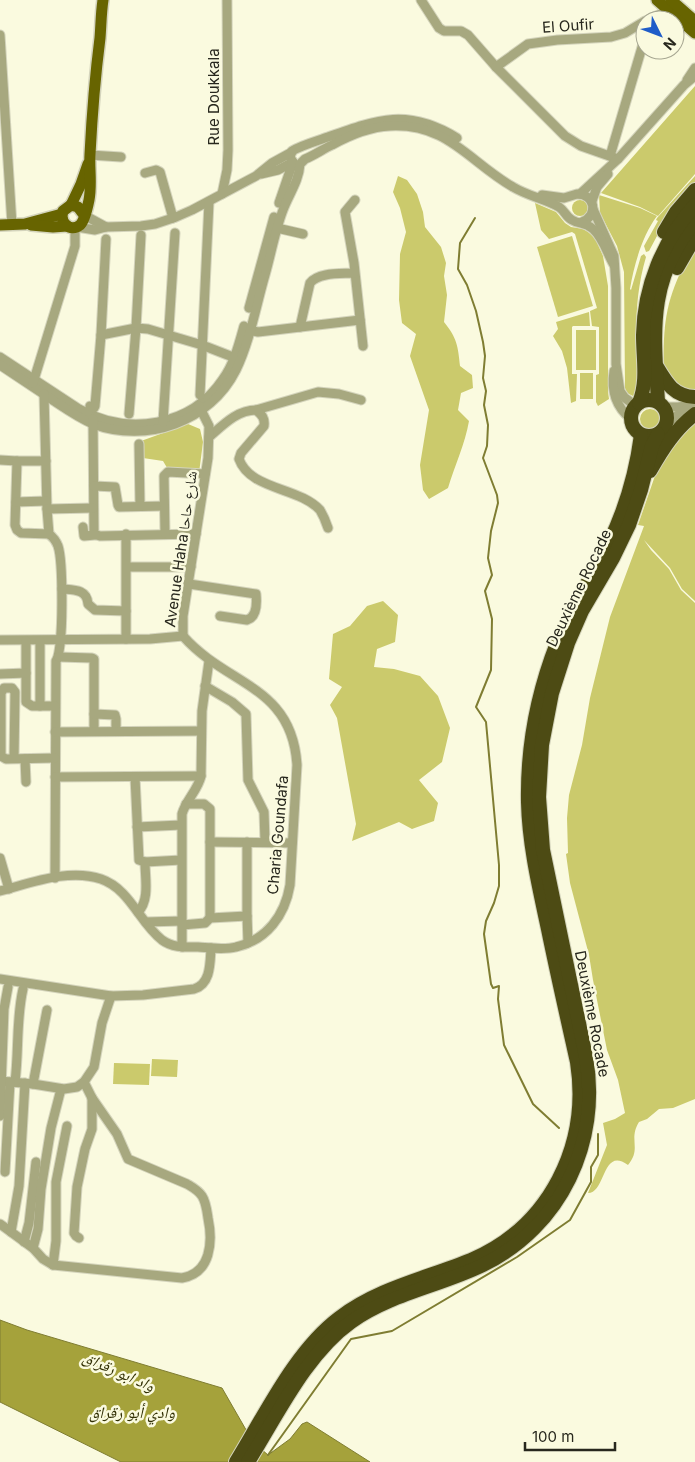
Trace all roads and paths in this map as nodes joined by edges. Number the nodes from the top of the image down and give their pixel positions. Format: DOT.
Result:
graph roads {
  1 [pos="104,0"];
  2 [pos="227,0"];
  3 [pos="422,0"];
  4 [pos="657,0"];
  5 [pos="670,5"];
  6 [pos="695,21"];
  7 [pos="635,28"];
  8 [pos="695,34"];
  9 [pos="0,35"];
  10 [pos="639,60"];
  11 [pos="496,67"];
  12 [pos="695,68"];
  13 [pos="695,76"];
  14 [pos="684,85"];
  15 [pos="3,111"];
  16 [pos="295,150"];
  17 [pos="90,157"];
  18 [pos="121,157"];
  19 [pos="614,158"];
  20 [pos="299,162"];
  21 [pos="278,170"];
  22 [pos="146,172"];
  23 [pos="256,176"];
  24 [pos="288,180"];
  25 [pos="695,190"];
  26 [pos="222,194"];
  27 [pos="580,194"];
  28 [pos="569,198"];
  29 [pos="355,200"];
  30 [pos="208,202"];
  31 [pos="592,205"];
  32 [pos="695,205"];
  33 [pos="71,206"];
  34 [pos="565,212"];
  35 [pos="62,214"];
  36 [pos="84,215"];
  37 [pos="173,218"];
  38 [pos="695,221"];
  39 [pos="582,222"];
  40 [pos="25,224"];
  41 [pos="0,225"];
  42 [pos="12,225"];
  43 [pos="73,227"];
  44 [pos="106,227"];
  45 [pos="277,228"];
  46 [pos="175,233"];
  47 [pos="141,234"];
  48 [pos="303,234"];
  49 [pos="695,237"];
  50 [pos="106,240"];
  51 [pos="614,265"];
  52 [pos="262,273"];
  53 [pos="354,273"];
  54 [pos="648,297"];
  55 [pos="360,320"];
  56 [pos="654,324"];
  57 [pos="300,327"];
  58 [pos="136,328"];
  59 [pos="246,330"];
  60 [pos="101,335"];
  61 [pos="168,335"];
  62 [pos="202,345"];
  63 [pos="363,346"];
  64 [pos="0,357"];
  65 [pos="237,359"];
  66 [pos="616,364"];
  67 [pos="0,365"];
  68 [pos="656,365"];
  69 [pos="33,383"];
  70 [pos="44,394"];
  71 [pos="361,400"];
  72 [pos="200,403"];
  73 [pos="637,404"];
  74 [pos="660,404"];
  75 [pos="90,406"];
  76 [pos="694,406"];
  77 [pos="256,410"];
  78 [pos="128,414"];
  79 [pos="631,419"];
  80 [pos="93,420"];
  81 [pos="163,422"];
  82 [pos="662,428"];
  83 [pos="641,435"];
  84 [pos="209,437"];
  85 [pos="139,444"];
  86 [pos="0,460"];
  87 [pos="17,461"];
  88 [pos="46,461"];
  89 [pos="205,474"];
  90 [pos="643,485"];
  91 [pos="94,486"];
  92 [pos="16,502"];
  93 [pos="47,505"];
  94 [pos="140,506"];
  95 [pos="164,506"];
  96 [pos="94,508"];
  97 [pos="83,527"];
  98 [pos="328,528"];
  99 [pos="165,533"];
  100 [pos="49,534"];
  101 [pos="95,534"];
  102 [pos="126,534"];
  103 [pos="196,534"];
  104 [pos="127,566"];
  105 [pos="191,568"];
  106 [pos="188,587"];
  107 [pos="62,589"];
  108 [pos="126,611"];
  109 [pos="220,616"];
  110 [pos="183,636"];
  111 [pos="126,639"];
  112 [pos="0,640"];
  113 [pos="60,640"];
  114 [pos="26,641"];
  115 [pos="40,641"];
  116 [pos="58,659"];
  117 [pos="26,661"];
  118 [pos="40,661"];
  119 [pos="209,661"];
  120 [pos="26,673"];
  121 [pos="0,674"];
  122 [pos="205,686"];
  123 [pos="40,706"];
  124 [pos="55,706"];
  125 [pos="94,714"];
  126 [pos="94,731"];
  127 [pos="116,731"];
  128 [pos="200,731"];
  129 [pos="55,732"];
  130 [pos="55,758"];
  131 [pos="14,759"];
  132 [pos="25,759"];
  133 [pos="201,776"];
  134 [pos="55,777"];
  135 [pos="135,777"];
  136 [pos="26,782"];
  137 [pos="186,804"];
  138 [pos="181,825"];
  139 [pos="137,827"];
  140 [pos="265,841"];
  141 [pos="210,842"];
  142 [pos="248,842"];
  143 [pos="292,843"];
  144 [pos="181,860"];
  145 [pos="145,862"];
  146 [pos="1,863"];
  147 [pos="55,878"];
  148 [pos="4,890"];
  149 [pos="138,912"];
  150 [pos="247,916"];
  151 [pos="210,918"];
  152 [pos="146,922"];
  153 [pos="182,923"];
  154 [pos="248,943"];
  155 [pos="182,947"];
  156 [pos="210,948"];
  157 [pos="0,980"];
  158 [pos="8,987"];
  159 [pos="22,989"];
  160 [pos="112,996"];
  161 [pos="47,1010"];
  162 [pos="0,1081"];
  163 [pos="12,1082"];
  164 [pos="84,1082"];
  165 [pos="29,1083"];
  166 [pos="61,1089"];
  167 [pos="92,1098"];
  168 [pos="0,1116"];
  169 [pos="67,1126"];
  170 [pos="20,1161"];
  171 [pos="36,1162"];
  172 [pos="46,1164"];
  173 [pos="5,1172"];
  174 [pos="0,1224"];
  175 [pos="11,1232"];
  176 [pos="80,1238"];
  177 [pos="24,1242"];
  178 [pos="33,1248"];
  179 [pos="53,1264"];
  180 [pos="302,1364"];
  181 [pos="236,1462"];
  182 [pos="248,1462"];
  1 -- 17 [label="main road"];
  2 -- 26 [label="street, Rue Doukkala"];
  3 -- 11 [label="street"];
  4 -- 5 [label="main road"];
  5 -- 6 [label="main road"];
  5 -- 8 [label="main road"];
  7 -- 11 [label="street, El Oufir"];
  9 -- 15 [label="street"];
  10 -- 19 [label="street"];
  11 -- 19 [label="street"];
  12 -- 14 [label="street"];
  13 -- 14 [label="street"];
  14 -- 19 [label="street"];
  15 -- 42 [label="street"];
  16 -- 20 [label="street"];
  16 -- 20 [label="street"];
  16 -- 23 [label="street"];
  16 -- 28 [label="street"];
  17 -- 18 [label="street"];
  17 -- 33 [label="main road"];
  17 -- 36 [label="main road"];
  19 -- 27 [label="street"];
  19 -- 31 [label="street"];
  20 -- 21 [label="street"];
  20 -- 24 [label="street"];
  20 -- 34 [label="street"];
  20 -- 45 [label="street"];
  21 -- 23 [label="street"];
  21 -- 24 [label="street"];
  22 -- 37 [label="street"];
  23 -- 26 [label="street"];
  24 -- 52 [label="street"];
  25 -- 54 [label="highway"];
  26 -- 30 [label="street"];
  27 -- 28 [label="street"];
  27 -- 31 [label="street"];
  28 -- 34 [label="street"];
  29 -- 53 [label="street"];
  30 -- 37 [label="street"];
  30 -- 62 [label="street, Avenue Haha شارع حاحا"];
  31 -- 39 [label="street"];
  31 -- 51 [label="street"];
  32 -- 54 [label="highway"];
  33 -- 35 [label="main road"];
  33 -- 36 [label="main road"];
  34 -- 39 [label="street"];
  35 -- 40 [label="main road"];
  35 -- 43 [label="main road"];
  36 -- 43 [label="main road"];
  36 -- 44 [label="street"];
  37 -- 44 [label="street"];
  38 -- 56 [label="highway"];
  39 -- 51 [label="street"];
  40 -- 42 [label="main road"];
  40 -- 43 [label="main road"];
  41 -- 42 [label="main road"];
  43 -- 44 [label="street"];
  43 -- 69 [label="street"];
  45 -- 48 [label="street"];
  45 -- 52 [label="street"];
  46 -- 61 [label="street"];
  47 -- 58 [label="street"];
  49 -- 56 [label="highway"];
  50 -- 60 [label="street"];
  51 -- 66 [label="street"];
  52 -- 59 [label="street"];
  53 -- 55 [label="street"];
  53 -- 57 [label="street"];
  54 -- 73 [label="highway"];
  55 -- 57 [label="street"];
  55 -- 63 [label="street"];
  56 -- 68 [label="highway"];
  57 -- 59 [label="street"];
  58 -- 60 [label="street"];
  58 -- 61 [label="street"];
  58 -- 78 [label="street"];
  59 -- 65 [label="street"];
  60 -- 75 [label="street"];
  61 -- 62 [label="street"];
  61 -- 81 [label="street"];
  62 -- 65 [label="street"];
  62 -- 72 [label="street, Avenue Haha شارع حاحا"];
  64 -- 69 [label="street"];
  65 -- 72 [label="street"];
  66 -- 73 [label="street"];
  66 -- 79 [label="street"];
  67 -- 69 [label="street"];
  68 -- 74 [label="highway"];
  68 -- 76 [label="highway"];
  69 -- 70 [label="street"];
  69 -- 80 [label="street"];
  70 -- 80 [label="street"];
  70 -- 88 [label="street"];
  71 -- 77 [label="street"];
  72 -- 80 [label="street"];
  72 -- 81 [label="street"];
  72 -- 84 [label="street, Avenue Haha شارع حاحا"];
  73 -- 74 [label="highway"];
  73 -- 79 [label="highway"];
  74 -- 76 [label="street"];
  74 -- 82 [label="highway"];
  76 -- 82 [label="street"];
  76 -- 90 [label="highway"];
  77 -- 84 [label="street"];
  77 -- 98 [label="street"];
  79 -- 83 [label="highway"];
  80 -- 81 [label="street"];
  80 -- 91 [label="street"];
  82 -- 83 [label="highway"];
  82 -- 90 [label="highway, Deuxième Rocade"];
  83 -- 180 [label="highway, Deuxième Rocade"];
  84 -- 89 [label="street, Avenue Haha شارع حاحا"];
  85 -- 94 [label="street"];
  86 -- 87 [label="street"];
  87 -- 88 [label="street"];
  87 -- 92 [label="street"];
  88 -- 93 [label="street"];
  89 -- 95 [label="street"];
  89 -- 103 [label="street, Avenue Haha شارع حاحا"];
  90 -- 180 [label="highway, Deuxième Rocade"];
  91 -- 94 [label="street"];
  91 -- 96 [label="street"];
  92 -- 93 [label="street"];
  92 -- 100 [label="street"];
  93 -- 96 [label="street"];
  93 -- 100 [label="street"];
  94 -- 95 [label="street"];
  95 -- 99 [label="street"];
  96 -- 101 [label="street"];
  97 -- 101 [label="street"];
  99 -- 102 [label="street"];
  99 -- 103 [label="street"];
  100 -- 107 [label="street"];
  101 -- 102 [label="street"];
  102 -- 104 [label="street"];
  103 -- 105 [label="street, Avenue Haha شارع حاحا"];
  104 -- 105 [label="street"];
  104 -- 108 [label="street"];
  105 -- 106 [label="street, Avenue Haha شارع حاحا"];
  106 -- 109 [label="street"];
  106 -- 110 [label="street, Avenue Haha شارع حاحا"];
  107 -- 108 [label="street"];
  107 -- 113 [label="street"];
  108 -- 111 [label="street"];
  110 -- 111 [label="street, Avenue Haha شارع حاحا"];
  110 -- 119 [label="street, Charia Goundafa"];
  111 -- 113 [label="street, Avenue Haha شارع حاحا"];
  112 -- 114 [label="street, Avenue Haha شارع حاحا"];
  113 -- 115 [label="street, Avenue Haha شارع حاحا"];
  113 -- 116 [label="street"];
  114 -- 115 [label="street, Avenue Haha شارع حاحا"];
  114 -- 117 [label="street"];
  115 -- 118 [label="street"];
  116 -- 118 [label="street"];
  116 -- 124 [label="street"];
  116 -- 125 [label="street"];
  117 -- 118 [label="street"];
  117 -- 120 [label="street"];
  118 -- 123 [label="street"];
  119 -- 122 [label="street"];
  119 -- 143 [label="street, Charia Goundafa"];
  120 -- 121 [label="street"];
  120 -- 123 [label="street"];
  122 -- 128 [label="street"];
  122 -- 140 [label="street"];
  123 -- 124 [label="street"];
  124 -- 129 [label="street"];
  125 -- 126 [label="street"];
  125 -- 127 [label="street"];
  126 -- 127 [label="street"];
  126 -- 129 [label="street"];
  127 -- 128 [label="street"];
  128 -- 133 [label="street"];
  129 -- 130 [label="street"];
  130 -- 132 [label="street"];
  130 -- 134 [label="street"];
  131 -- 131 [label="street"];
  131 -- 132 [label="street"];
  132 -- 136 [label="street"];
  133 -- 135 [label="street"];
  133 -- 137 [label="street"];
  134 -- 135 [label="street"];
  134 -- 147 [label="street"];
  135 -- 139 [label="street"];
  137 -- 138 [label="street"];
  137 -- 141 [label="street"];
  138 -- 139 [label="street"];
  138 -- 144 [label="street"];
  139 -- 145 [label="street"];
  140 -- 142 [label="street"];
  140 -- 143 [label="street"];
  141 -- 142 [label="street"];
  141 -- 151 [label="street"];
  142 -- 150 [label="street"];
  143 -- 154 [label="street, Charia Goundafa"];
  144 -- 145 [label="street"];
  144 -- 153 [label="street"];
  145 -- 149 [label="street"];
  146 -- 148 [label="street"];
  147 -- 148 [label="street, Charia Goundafa"];
  147 -- 149 [label="street, Charia Goundafa"];
  149 -- 152 [label="street, Charia Goundafa"];
  150 -- 151 [label="street"];
  150 -- 154 [label="street"];
  151 -- 153 [label="street"];
  152 -- 153 [label="street"];
  152 -- 155 [label="street, Charia Goundafa"];
  153 -- 155 [label="street"];
  154 -- 156 [label="street, Charia Goundafa"];
  155 -- 156 [label="street, Charia Goundafa"];
  156 -- 160 [label="street"];
  157 -- 160 [label="street"];
  158 -- 162 [label="street"];
  159 -- 163 [label="street"];
  160 -- 164 [label="street"];
  161 -- 165 [label="street"];
  162 -- 163 [label="street"];
  162 -- 168 [label="street"];
  163 -- 165 [label="street"];
  163 -- 173 [label="street"];
  164 -- 166 [label="street"];
  164 -- 167 [label="street"];
  165 -- 166 [label="street"];
  165 -- 170 [label="street"];
  166 -- 172 [label="street"];
  167 -- 176 [label="street"];
  167 -- 179 [label="street"];
  169 -- 179 [label="street"];
  170 -- 171 [label="street"];
  170 -- 175 [label="street"];
  171 -- 172 [label="street"];
  171 -- 177 [label="street"];
  172 -- 178 [label="street"];
  174 -- 175 [label="street"];
  175 -- 177 [label="street"];
  177 -- 178 [label="street"];
  178 -- 179 [label="street"];
  180 -- 181 [label="highway, Deuxième Rocade"];
  180 -- 182 [label="highway, Deuxième Rocade"];
}
